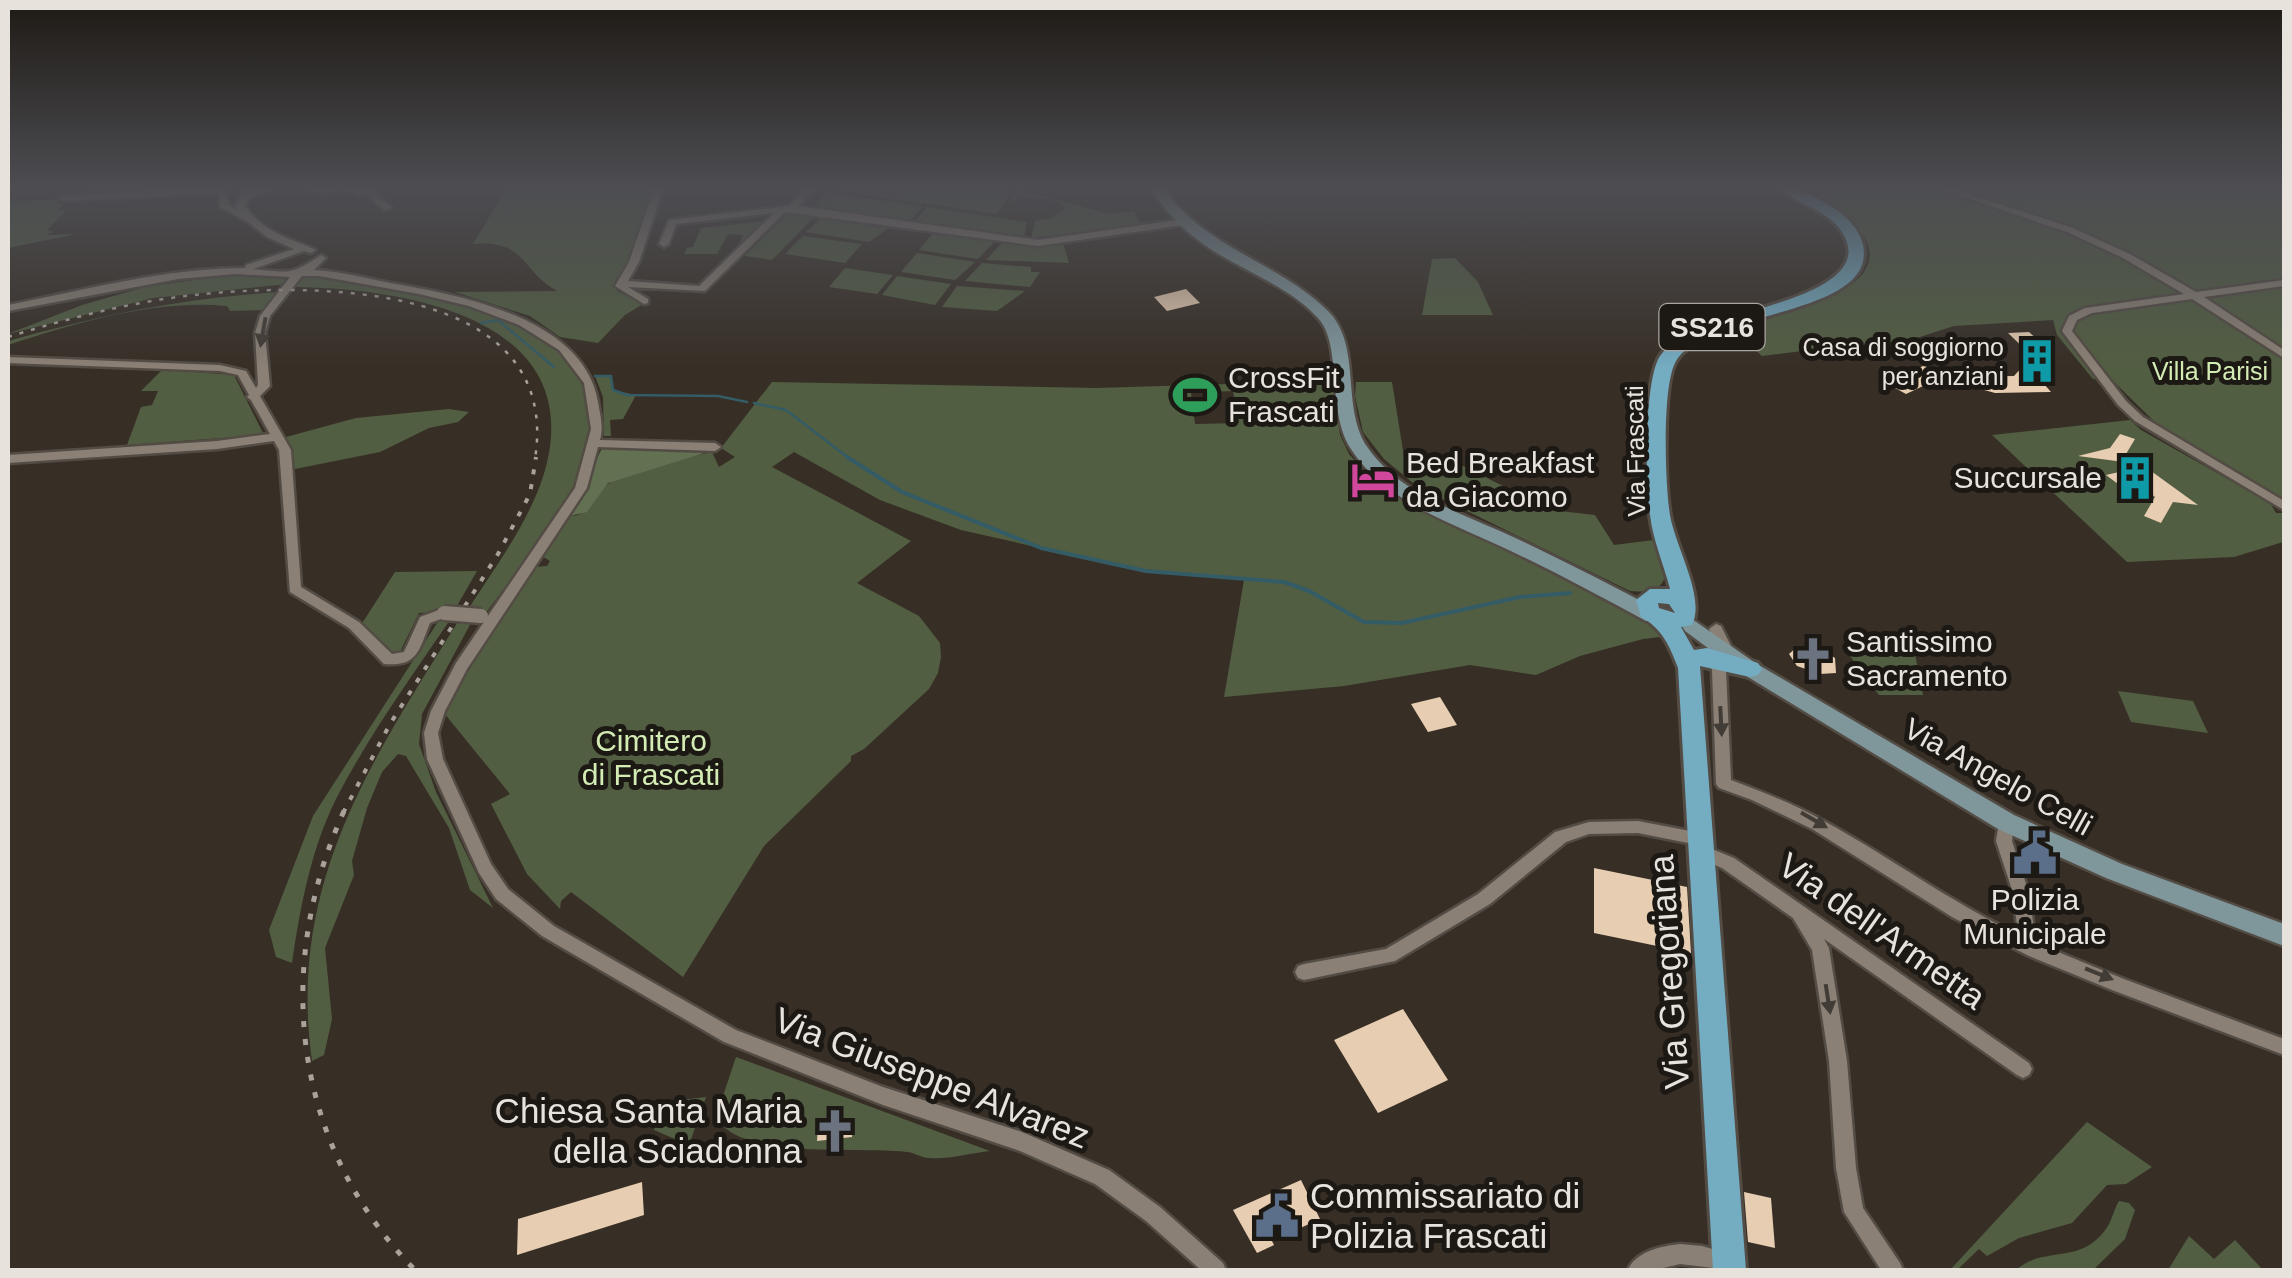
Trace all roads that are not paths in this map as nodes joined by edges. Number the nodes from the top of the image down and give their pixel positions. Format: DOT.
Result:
graph roads {
  1 [pos="282,249"];
  2 [pos="307,249"];
  3 [pos="638,249"];
  4 [pos="747,249"];
  5 [pos="1220,249"];
  6 [pos="1855,249"];
  7 [pos="2106,249"];
  8 [pos="311,250"];
  9 [pos="275,258"];
  10 [pos="321,258"];
  11 [pos="228,271"];
  12 [pos="268,273"];
  13 [pos="299,273"];
  14 [pos="334,276"];
  15 [pos="2284,282"];
  16 [pos="621,283"];
  17 [pos="2193,293"];
  18 [pos="644,301"];
  19 [pos="8,308"];
  20 [pos="2284,355"];
  21 [pos="8,360"];
  22 [pos="253,396"];
  23 [pos="277,436"];
  24 [pos="594,443"];
  25 [pos="715,447"];
  26 [pos="8,459"];
  27 [pos="2284,506"];
  28 [pos="487,616"];
  29 [pos="1687,630"];
  30 [pos="1750,669"];
  31 [pos="2006,822"];
  32 [pos="1701,845"];
  33 [pos="1795,910"];
  34 [pos="2284,935"];
  35 [pos="2028,945"];
  36 [pos="1304,972"];
  37 [pos="2284,1047"];
  38 [pos="2023,1069"];
  39 [pos="1729,1266"];
  40 [pos="1642,1267"];
  41 [pos="1216,1270"];
  42 [pos="1893,1270"];
  1 -- 9 [label="street"];
  2 -- 8 [label="street"];
  3 -- 16 [label="street"];
  4 -- 16 [label="street"];
  5 -- 29 [label="street"];
  6 -- 29 [label="main road, Via Frascati / SS216"];
  7 -- 17 [label="street"];
  8 -- 9 [label="street"];
  8 -- 10 [label="street"];
  9 -- 11 [label="street"];
  9 -- 12 [label="street"];
  10 -- 13 [label="street"];
  10 -- 14 [label="street"];
  11 -- 12 [label="street"];
  11 -- 19 [label="street"];
  12 -- 13 [label="street"];
  13 -- 14 [label="street"];
  13 -- 22 [label="street, one-way"];
  14 -- 24 [label="street"];
  15 -- 17 [label="street"];
  16 -- 18 [label="street"];
  17 -- 20 [label="street"];
  17 -- 27 [label="street"];
  21 -- 22 [label="street"];
  22 -- 23 [label="street"];
  23 -- 26 [label="street"];
  23 -- 28 [label="street, bridge"];
  24 -- 25 [label="street"];
  24 -- 28 [label="street"];
  28 -- 41 [label="street, Via Giuseppe Alvarez"];
  29 -- 30 [label="main road, Via Angelo Celli"];
  29 -- 32 [label="main road, Via Gregoriana / SS216"];
  29 -- 35 [label="street, one-way"];
  30 -- 31 [label="street, Via Angelo Celli"];
  31 -- 34 [label="street, Via Angelo Celli"];
  31 -- 35 [label="street"];
  32 -- 33 [label="street, Via dell'Armetta"];
  32 -- 36 [label="street, Via dell'Armetta"];
  32 -- 39 [label="main road, Via Gregoriana / SS216"];
  33 -- 38 [label="street, Via dell'Armetta"];
  33 -- 42 [label="street, one-way"];
  35 -- 37 [label="street, one-way"];
  39 -- 40 [label="street"];
}
